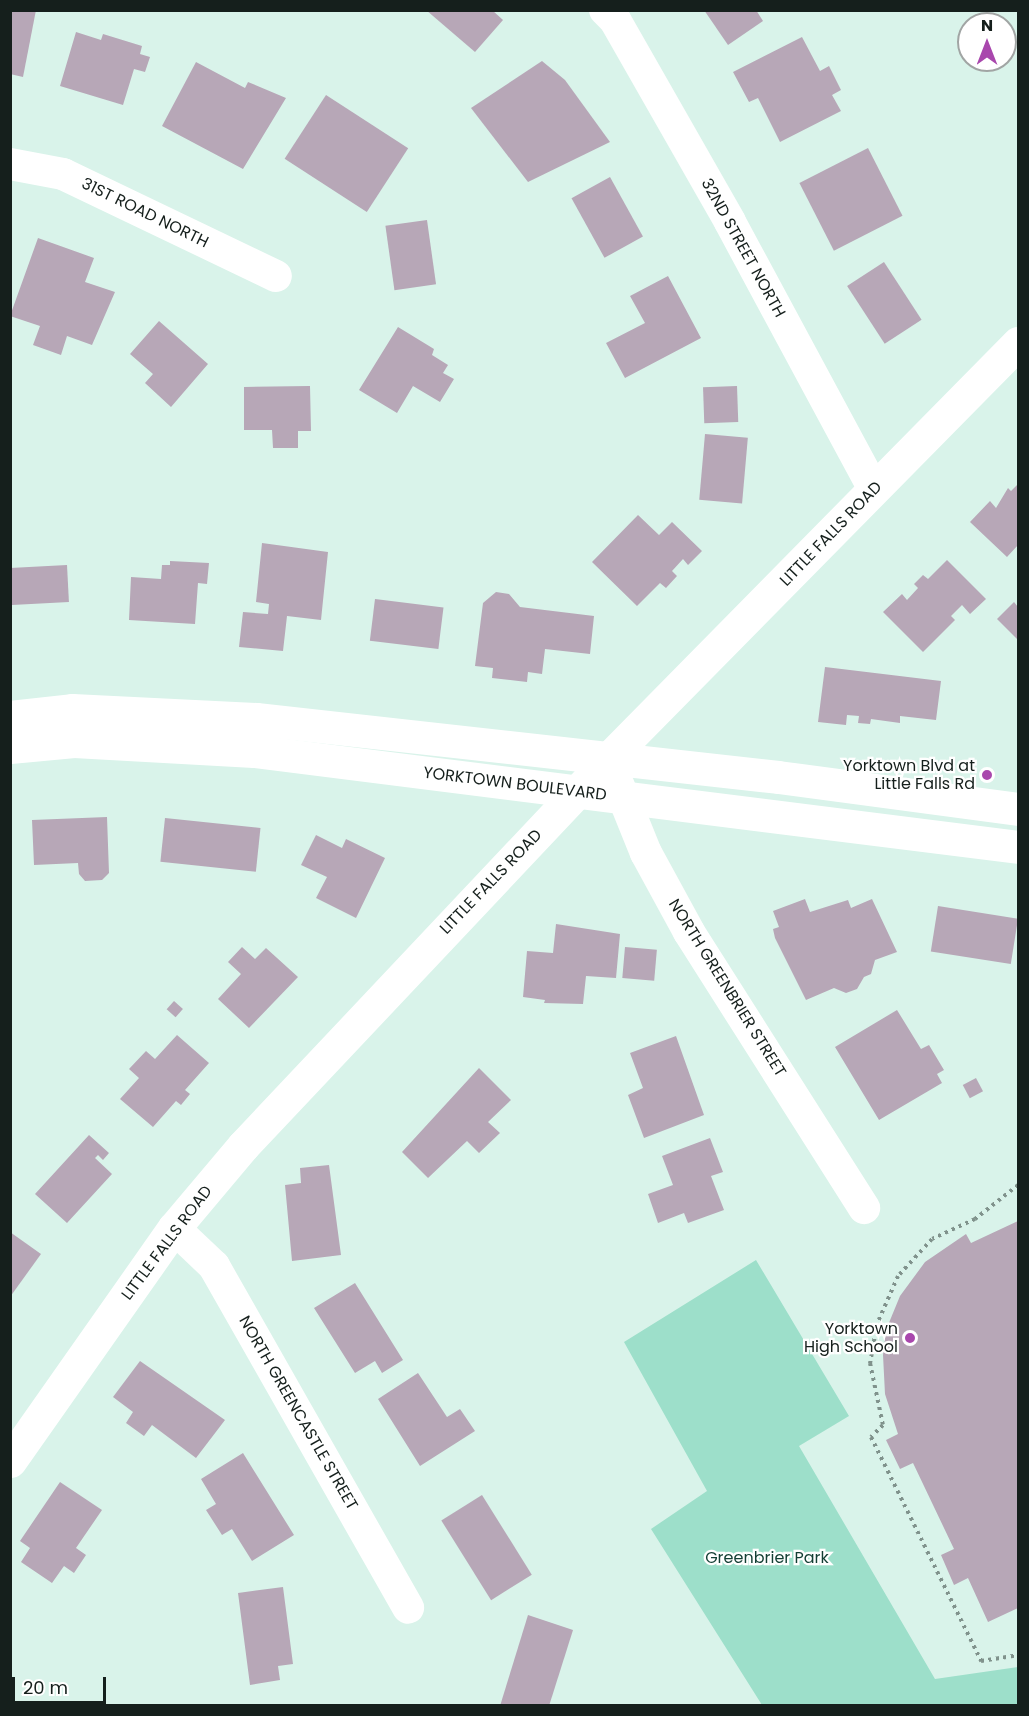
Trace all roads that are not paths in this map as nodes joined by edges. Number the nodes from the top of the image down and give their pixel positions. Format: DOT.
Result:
graph roads {
  1 [pos="605,10"];
  2 [pos="10,164"];
  3 [pos="276,276"];
  4 [pos="1018,343"];
  5 [pos="874,489"];
  6 [pos="10,717"];
  7 [pos="10,747"];
  8 [pos="608,759"];
  9 [pos="578,791"];
  10 [pos="623,797"];
  11 [pos="1018,809"];
  12 [pos="1018,847"];
  13 [pos="864,1208"];
  14 [pos="174,1228"];
  15 [pos="10,1461"];
  16 [pos="408,1608"];
  1 -- 5 [label="street, 32ND STREET NORTH"];
  2 -- 3 [label="street, 31ST ROAD NORTH"];
  4 -- 5 [label="street, LITTLE FALLS ROAD"];
  5 -- 8 [label="street, LITTLE FALLS ROAD"];
  6 -- 8 [label="street, YORKTOWN BOULEVARD"];
  7 -- 9 [label="street, YORKTOWN BOULEVARD"];
  8 -- 9 [label="street, LITTLE FALLS ROAD"];
  8 -- 10 [label="street, NORTH GREENBRIER STREET"];
  8 -- 11 [label="street, YORKTOWN BOULEVARD"];
  9 -- 10 [label="street, YORKTOWN BOULEVARD"];
  9 -- 14 [label="street, LITTLE FALLS ROAD"];
  10 -- 12 [label="street, YORKTOWN BOULEVARD"];
  10 -- 13 [label="street, NORTH GREENBRIER STREET"];
  14 -- 15 [label="street, LITTLE FALLS ROAD"];
  14 -- 16 [label="street, NORTH GREENCASTLE STREET"];
}
